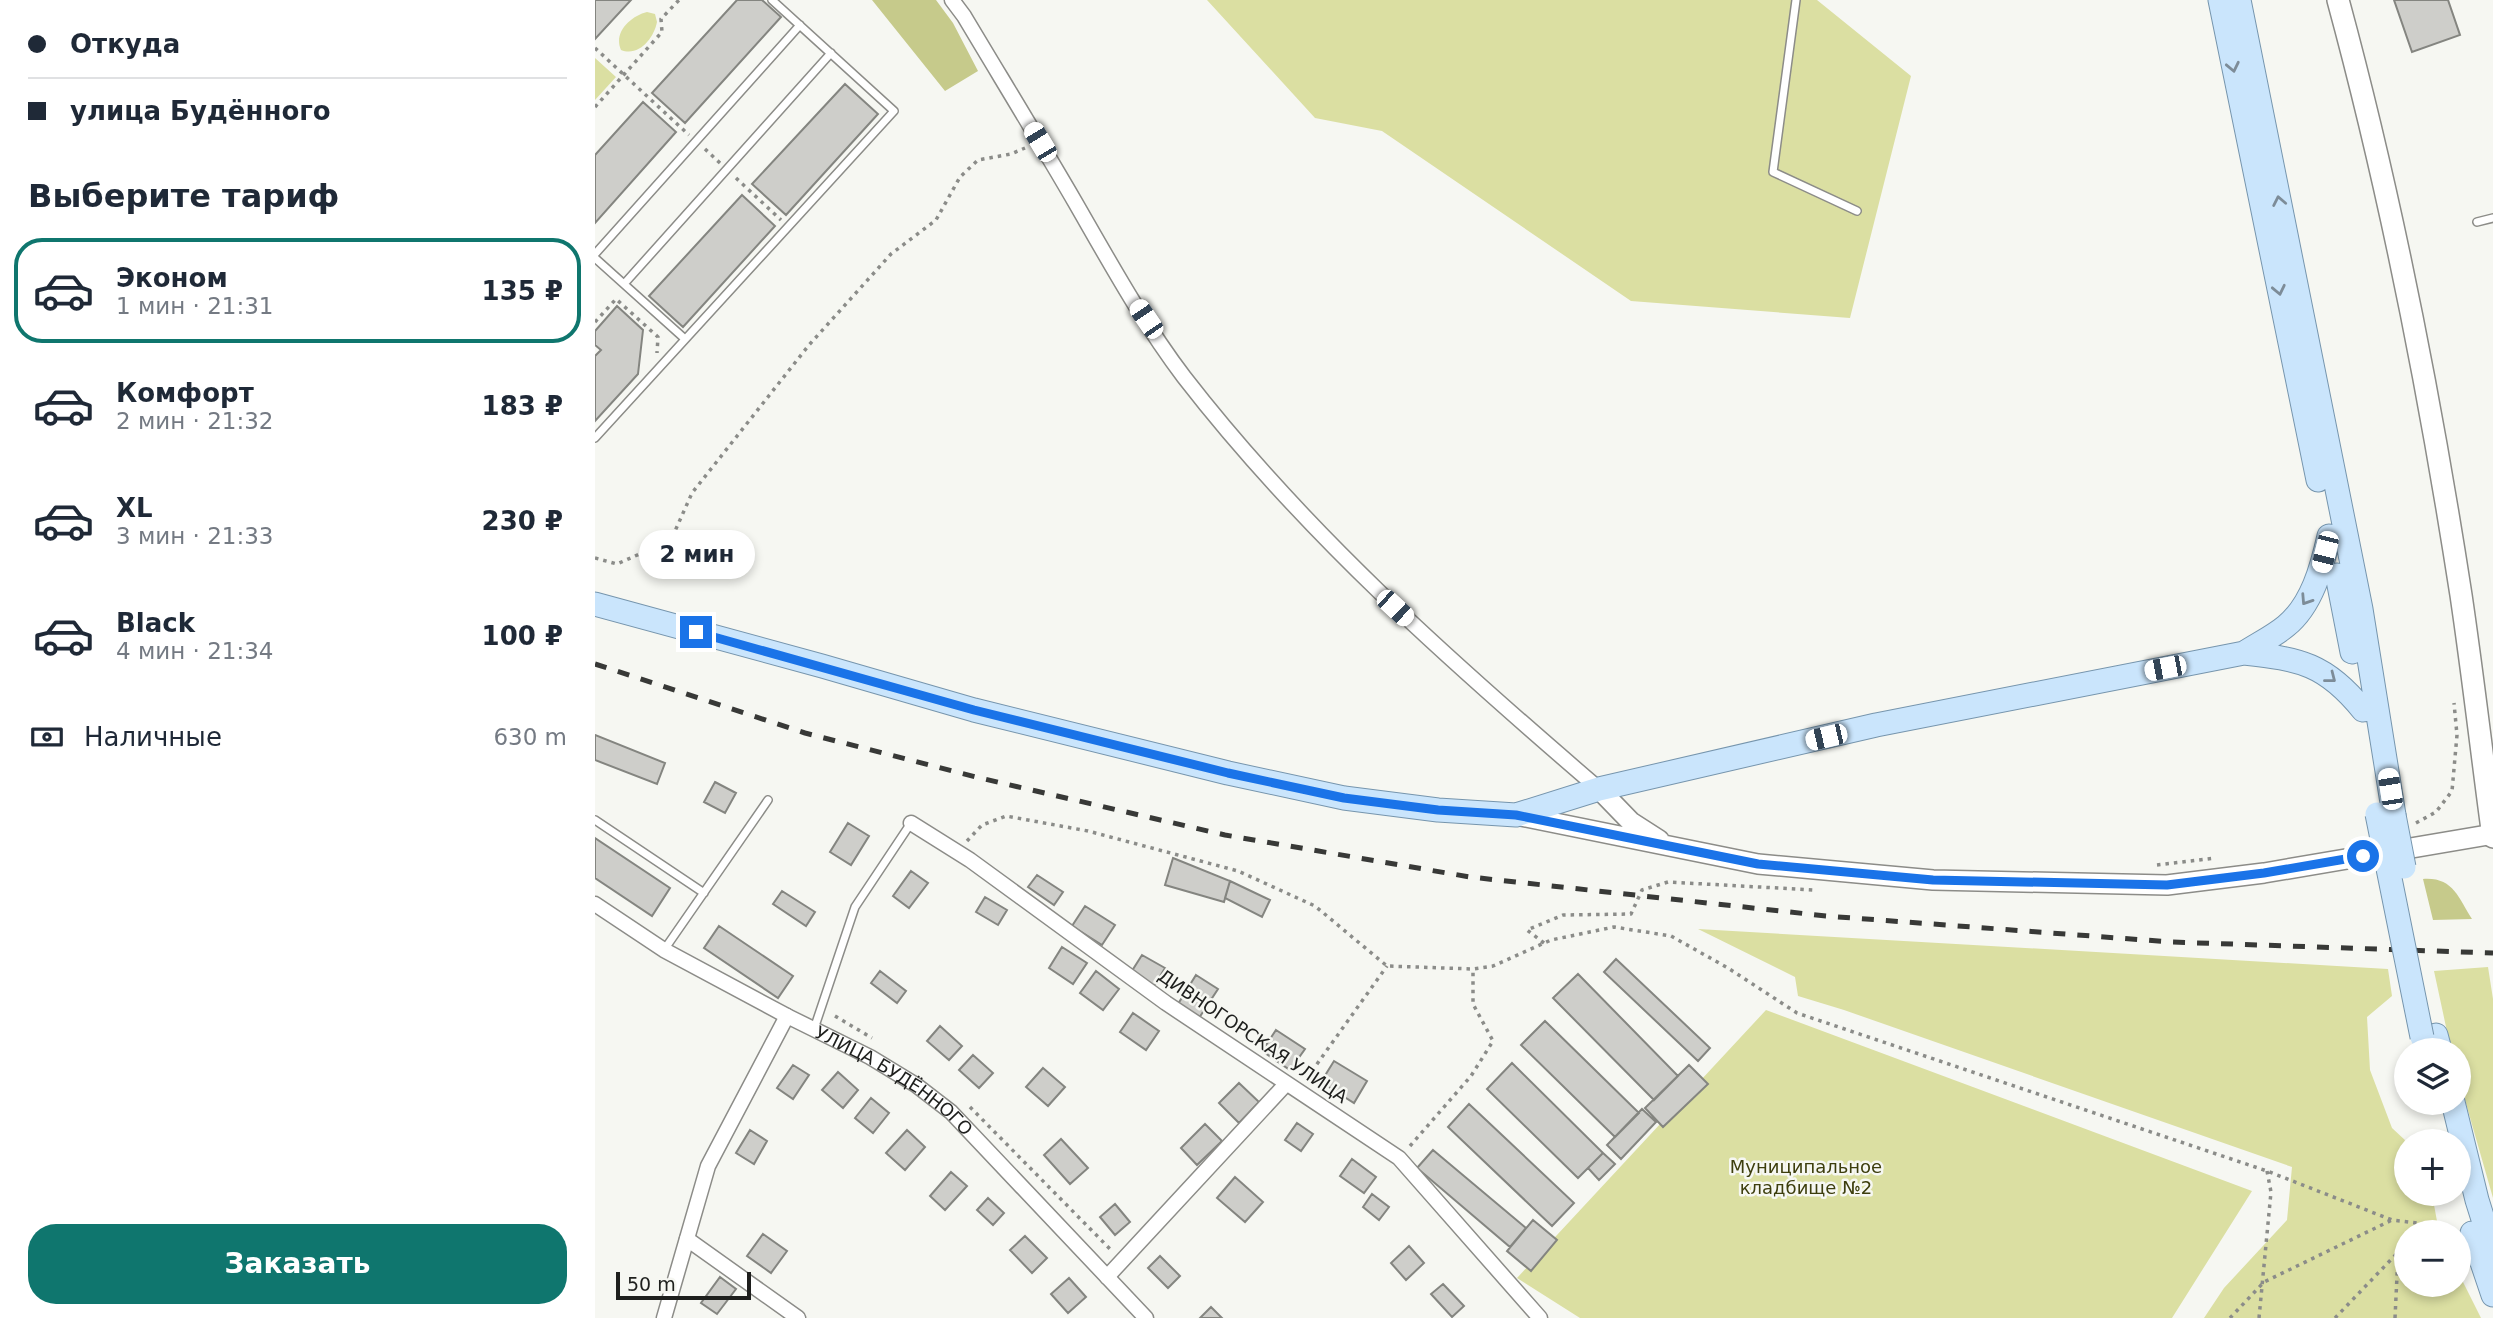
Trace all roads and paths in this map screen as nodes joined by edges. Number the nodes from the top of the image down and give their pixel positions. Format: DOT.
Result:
graph roads {
  1 [pos="679,0"];
  2 [pos="772,0"];
  3 [pos="952,0"];
  4 [pos="1796,0"];
  5 [pos="2220,0"];
  6 [pos="2239,0"];
  7 [pos="2338,0"];
  8 [pos="800,25"];
  9 [pos="831,53"];
  10 [pos="595,107"];
  11 [pos="1040,142"];
  12 [pos="1857,211"];
  13 [pos="2493,218"];
  14 [pos="2477,222"];
  15 [pos="595,256"];
  16 [pos="603,265"];
  17 [pos="595,273"];
  18 [pos="624,284"];
  19 [pos="595,322"];
  20 [pos="685,340"];
  21 [pos="656,372"];
  22 [pos="595,438"];
  23 [pos="2337,534"];
  24 [pos="595,558"];
  25 [pos="595,604"];
  26 [pos="2244,653"];
  27 [pos="2453,703"];
  28 [pos="2363,710"];
  29 [pos="2489,777"];
  30 [pos="1599,789"];
  31 [pos="768,800"];
  32 [pos="1516,815"];
  33 [pos="2393,818"];
  34 [pos="595,820"];
  35 [pos="911,823"];
  36 [pos="2493,835"];
  37 [pos="1671,848"];
  38 [pos="957,852"];
  39 [pos="2222,858"];
  40 [pos="2146,866"];
  41 [pos="1814,890"];
  42 [pos="704,893"];
  43 [pos="595,904"];
  44 [pos="1544,943"];
  45 [pos="664,950"];
  46 [pos="1387,966"];
  47 [pos="1473,969"];
  48 [pos="787,1016"];
  49 [pos="814,1029"];
  50 [pos="2430,1038"];
  51 [pos="1292,1086"];
  52 [pos="2456,1115"];
  53 [pos="1399,1158"];
  54 [pos="2267,1171"];
  55 [pos="2465,1206"];
  56 [pos="2392,1220"];
  57 [pos="687,1238"];
  58 [pos="2493,1251"];
  59 [pos="2394,1256"];
  60 [pos="1107,1277"];
  61 [pos="2264,1282"];
  62 [pos="2493,1295"];
  63 [pos="2396,1297"];
  64 [pos="664,1318"];
  65 [pos="797,1318"];
  66 [pos="1146,1318"];
  67 [pos="1540,1318"];
  68 [pos="2230,1318"];
  69 [pos="2259,1318"];
  70 [pos="2335,1318"];
  71 [pos="2395,1318"];
  1 -- 10 [label="path"];
  2 -- 8 [label="lane"];
  3 -- 11 [label="street"];
  4 -- 12 [label="lane"];
  5 -- 23 [label="main road, one-way"];
  23 -- 6 [label="main road, one-way"];
  7 -- 29 [label="main road"];
  8 -- 9 [label="lane"];
  8 -- 15 [label="lane"];
  9 -- 18 [label="lane"];
  9 -- 20 [label="lane"];
  11 -- 24 [label="path"];
  11 -- 30 [label="street"];
  13 -- 14 [label="lane"];
  15 -- 16 [label="lane"];
  16 -- 17 [label="lane"];
  16 -- 18 [label="lane"];
  18 -- 20 [label="lane"];
  19 -- 21 [label="path"];
  20 -- 21 [label="lane"];
  21 -- 22 [label="lane"];
  23 -- 26 [label="main road, one-way"];
  23 -- 28 [label="main road"];
  23 -- 33 [label="main road"];
  25 -- 32 [label="main road"];
  26 -- 28 [label="main road, one-way"];
  26 -- 30 [label="main road"];
  27 -- 33 [label="path"];
  28 -- 33 [label="main road"];
  29 -- 36 [label="main road"];
  30 -- 32 [label="main road"];
  30 -- 37 [label="street"];
  31 -- 42 [label="lane"];
  32 -- 37 [label="street"];
  33 -- 50 [label="main road, bridge"];
  34 -- 42 [label="lane"];
  35 -- 38 [label="street, ДИВНОГОРСКАЯ УЛИЦА"];
  35 -- 49 [label="lane"];
  36 -- 37 [label="street"];
  38 -- 46 [label="path"];
  38 -- 51 [label="street, ДИВНОГОРСКАЯ УЛИЦА"];
  39 -- 40 [label="path"];
  41 -- 44 [label="path"];
  42 -- 45 [label="lane"];
  43 -- 45 [label="street, УЛИЦА БУДЁННОГО"];
  44 -- 47 [label="path"];
  44 -- 54 [label="path"];
  45 -- 48 [label="street, УЛИЦА БУДЁННОГО"];
  46 -- 47 [label="path"];
  46 -- 51 [label="path"];
  47 -- 53 [label="path"];
  48 -- 49 [label="street, УЛИЦА БУДЁННОГО"];
  48 -- 57 [label="street"];
  49 -- 60 [label="street, УЛИЦА БУДЁННОГО"];
  51 -- 53 [label="street, ДИВНОГОРСКАЯ УЛИЦА"];
  51 -- 60 [label="street"];
  52 -- 58 [label="main road"];
  53 -- 67 [label="street, ДИВНОГОРСКАЯ УЛИЦА"];
  54 -- 56 [label="path"];
  54 -- 61 [label="path"];
  55 -- 62 [label="main road"];
  56 -- 61 [label="path"];
  57 -- 64 [label="street"];
  57 -- 65 [label="street"];
  59 -- 70 [label="path"];
  60 -- 66 [label="street, УЛИЦА БУДЁННОГО"];
  61 -- 68 [label="path"];
  61 -- 69 [label="path"];
  63 -- 71 [label="path"];
}
